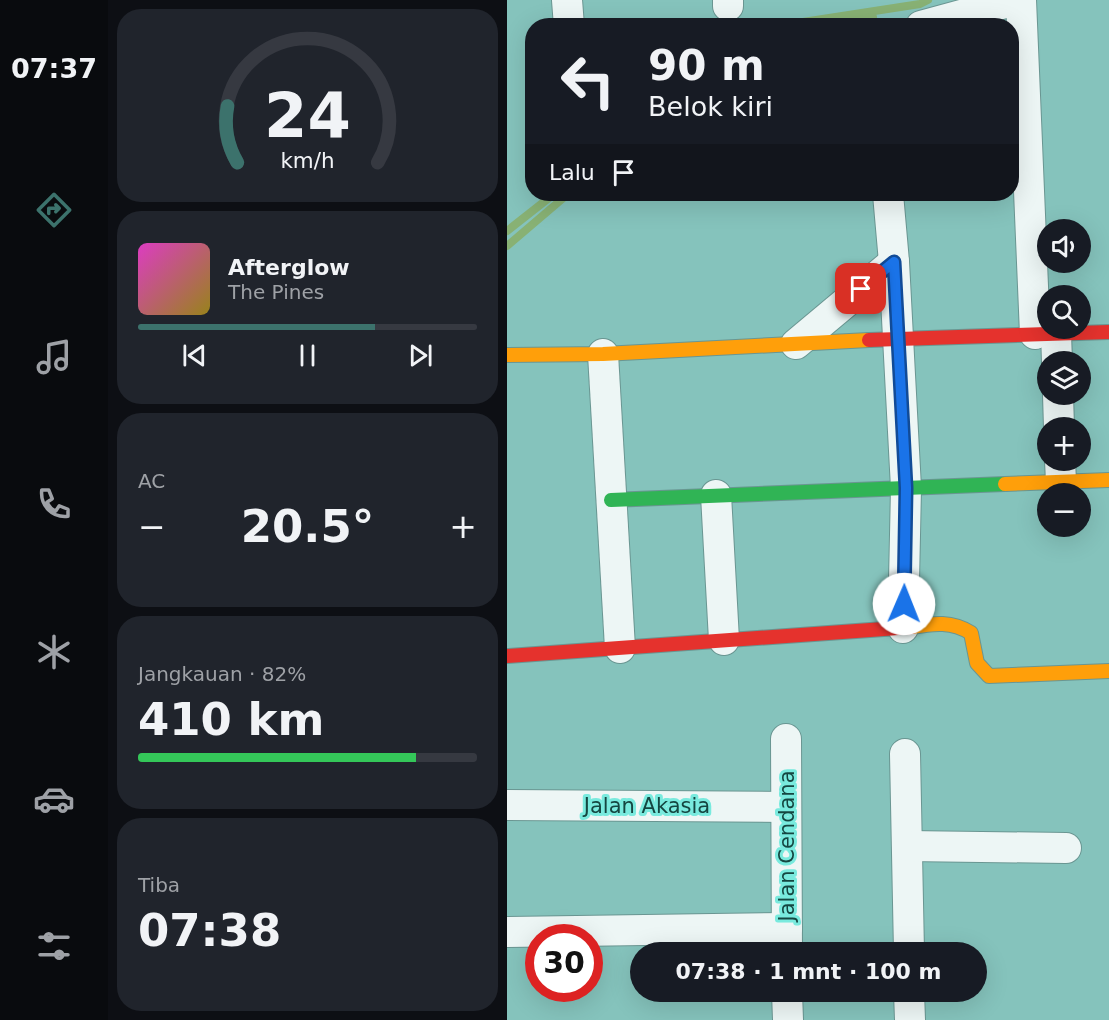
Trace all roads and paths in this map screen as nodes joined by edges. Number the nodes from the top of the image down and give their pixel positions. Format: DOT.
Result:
graph roads {
  1 [pos="567,0"];
  2 [pos="1016,0"];
  3 [pos="1021,0"];
  4 [pos="568,18"];
  5 [pos="950,18"];
  6 [pos="889,201"];
  7 [pos="894,262"];
  8 [pos="1109,332"];
  9 [pos="898,338"];
  10 [pos="1049,343"];
  11 [pos="796,344"];
  12 [pos="603,354"];
  13 [pos="507,355"];
  14 [pos="1060,471"];
  15 [pos="1109,480"];
  16 [pos="906,488"];
  17 [pos="715,495"];
  18 [pos="611,500"];
  19 [pos="903,628"];
  20 [pos="725,640"];
  21 [pos="620,648"];
  22 [pos="507,656"];
  23 [pos="1109,671"];
  24 [pos="786,739"];
  25 [pos="905,754"];
  26 [pos="507,805"];
  27 [pos="786,807"];
  28 [pos="907,846"];
  29 [pos="1066,848"];
  30 [pos="507,932"];
  31 [pos="787,940"];
  32 [pos="909,942"];
  33 [pos="787,1002"];
  34 [pos="909,1002"];
  35 [pos="788,1020"];
  36 [pos="910,1020"];
  1 -- 4 [label="street"];
  2 -- 5 [label="street"];
  3 -- 10 [label="street"];
  6 -- 7 [label="street"];
  7 -- 9 [label="street"];
  7 -- 11 [label="street"];
  8 -- 10 [label="street"];
  9 -- 10 [label="street"];
  9 -- 11 [label="street"];
  9 -- 16 [label="street"];
  11 -- 12 [label="street"];
  12 -- 13 [label="street"];
  12 -- 18 [label="street"];
  14 -- 15 [label="street"];
  14 -- 16 [label="street"];
  16 -- 17 [label="street"];
  16 -- 19 [label="street"];
  17 -- 18 [label="street"];
  17 -- 20 [label="street"];
  18 -- 21 [label="street"];
  19 -- 20 [label="street"];
  19 -- 23 [label="street"];
  20 -- 21 [label="street"];
  21 -- 22 [label="street"];
  24 -- 27 [label="street, Jalan Cendana"];
  25 -- 28 [label="street"];
  26 -- 27 [label="street, Jalan Akasia"];
  27 -- 31 [label="street, Jalan Cendana"];
  28 -- 29 [label="street"];
  28 -- 32 [label="street"];
  30 -- 31 [label="street"];
  33 -- 35 [label="street"];
  34 -- 36 [label="street"];
}
